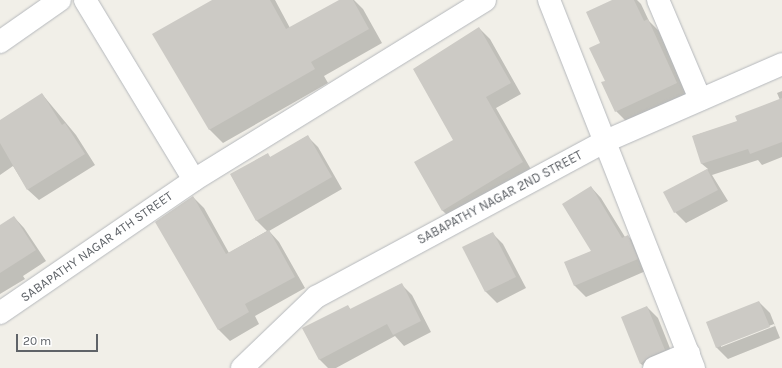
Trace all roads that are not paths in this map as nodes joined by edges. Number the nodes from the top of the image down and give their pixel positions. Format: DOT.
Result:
graph roads {
  1 [pos="60,0"];
  2 [pos="85,0"];
  3 [pos="484,0"];
  4 [pos="549,0"];
  5 [pos="658,0"];
  6 [pos="0,42"];
  7 [pos="782,64"];
  8 [pos="700,99"];
  9 [pos="606,141"];
  10 [pos="194,180"];
  11 [pos="0,313"];
  12 [pos="691,361"];
  13 [pos="242,368"];
  14 [pos="654,368"];
  1 -- 6 [label="street"];
  2 -- 10 [label="street"];
  3 -- 10 [label="street, SABAPATHY NAGAR 4TH STREET"];
  4 -- 9 [label="street"];
  5 -- 8 [label="street"];
  7 -- 8 [label="street, SABAPATHY NAGAR 2ND STREET"];
  8 -- 9 [label="street, SABAPATHY NAGAR 2ND STREET"];
  9 -- 12 [label="street"];
  9 -- 13 [label="street, SABAPATHY NAGAR 2ND STREET"];
  10 -- 11 [label="street, SABAPATHY NAGAR 4TH STREET"];
  12 -- 14 [label="street"];
}
